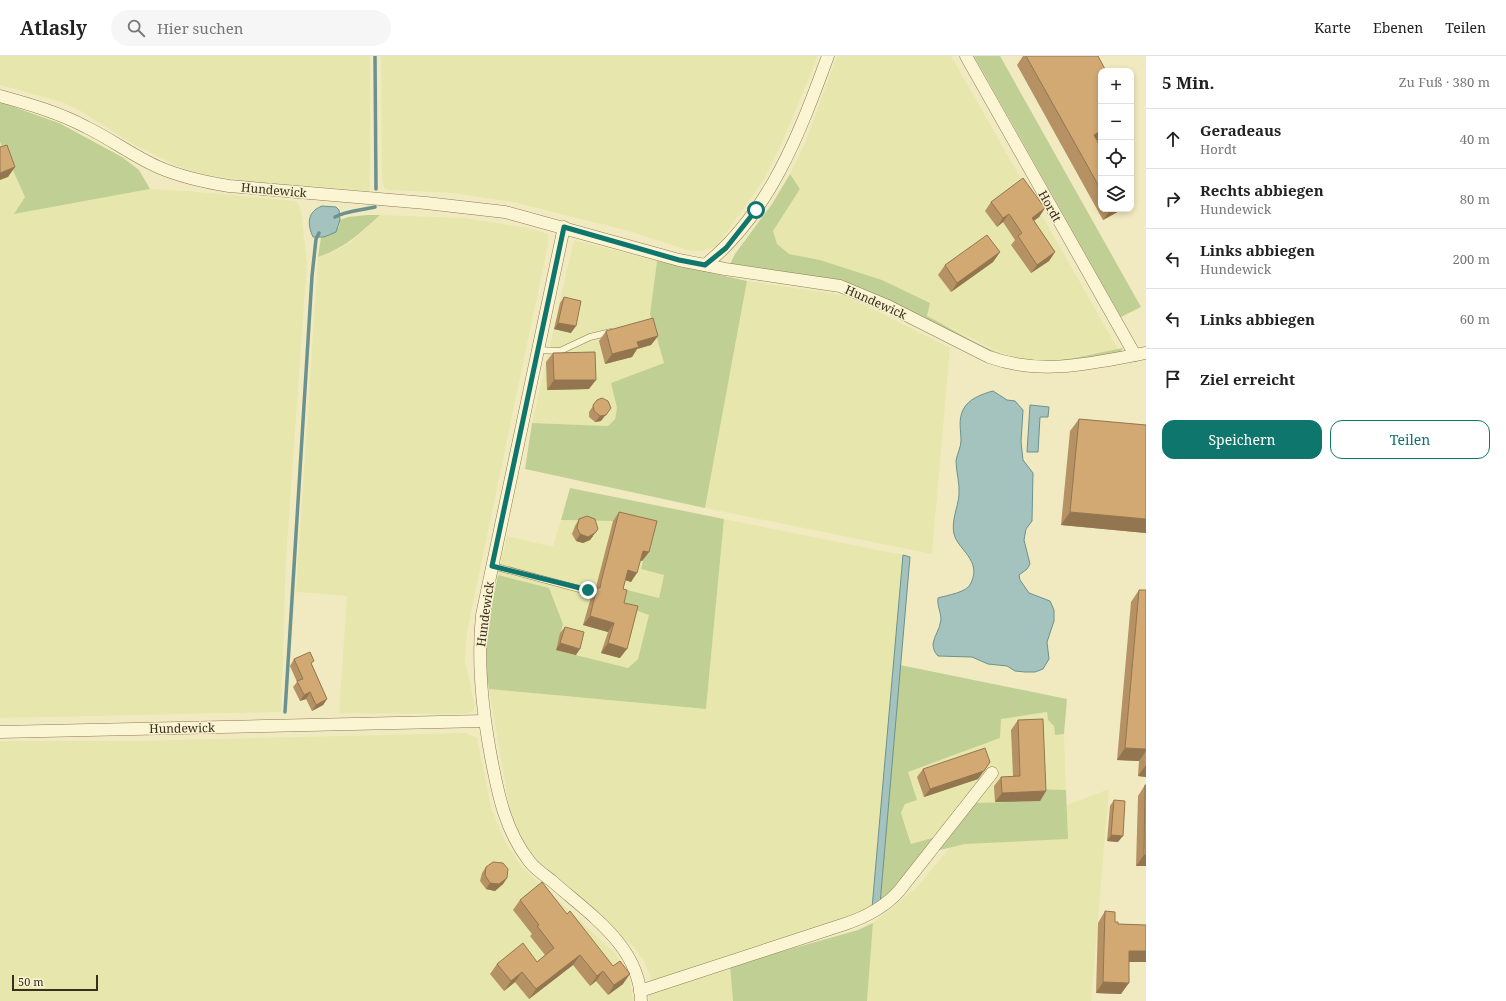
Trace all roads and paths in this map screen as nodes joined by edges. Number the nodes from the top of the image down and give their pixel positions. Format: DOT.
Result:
graph roads {
  1 [pos="828,56"];
  2 [pos="966,56"];
  3 [pos="0,96"];
  4 [pos="564,227"];
  5 [pos="705,265"];
  6 [pos="618,331"];
  7 [pos="538,350"];
  8 [pos="1140,354"];
  9 [pos="492,566"];
  10 [pos="588,590"];
  11 [pos="484,721"];
  12 [pos="0,732"];
  13 [pos="992,773"];
  14 [pos="640,996"];
  1 -- 5 [label="street"];
  2 -- 8 [label="street, Hordt"];
  3 -- 4 [label="street, Hundewick"];
  4 -- 5 [label="street, Hundewick"];
  4 -- 7 [label="street, Hundewick"];
  5 -- 8 [label="street, Hundewick"];
  6 -- 7 [label="lane"];
  7 -- 9 [label="street, Hundewick"];
  9 -- 10 [label="lane"];
  9 -- 11 [label="street, Hundewick"];
  11 -- 12 [label="street, Hundewick"];
  11 -- 14 [label="street, Hundewick"];
  13 -- 14 [label="street"];
}
